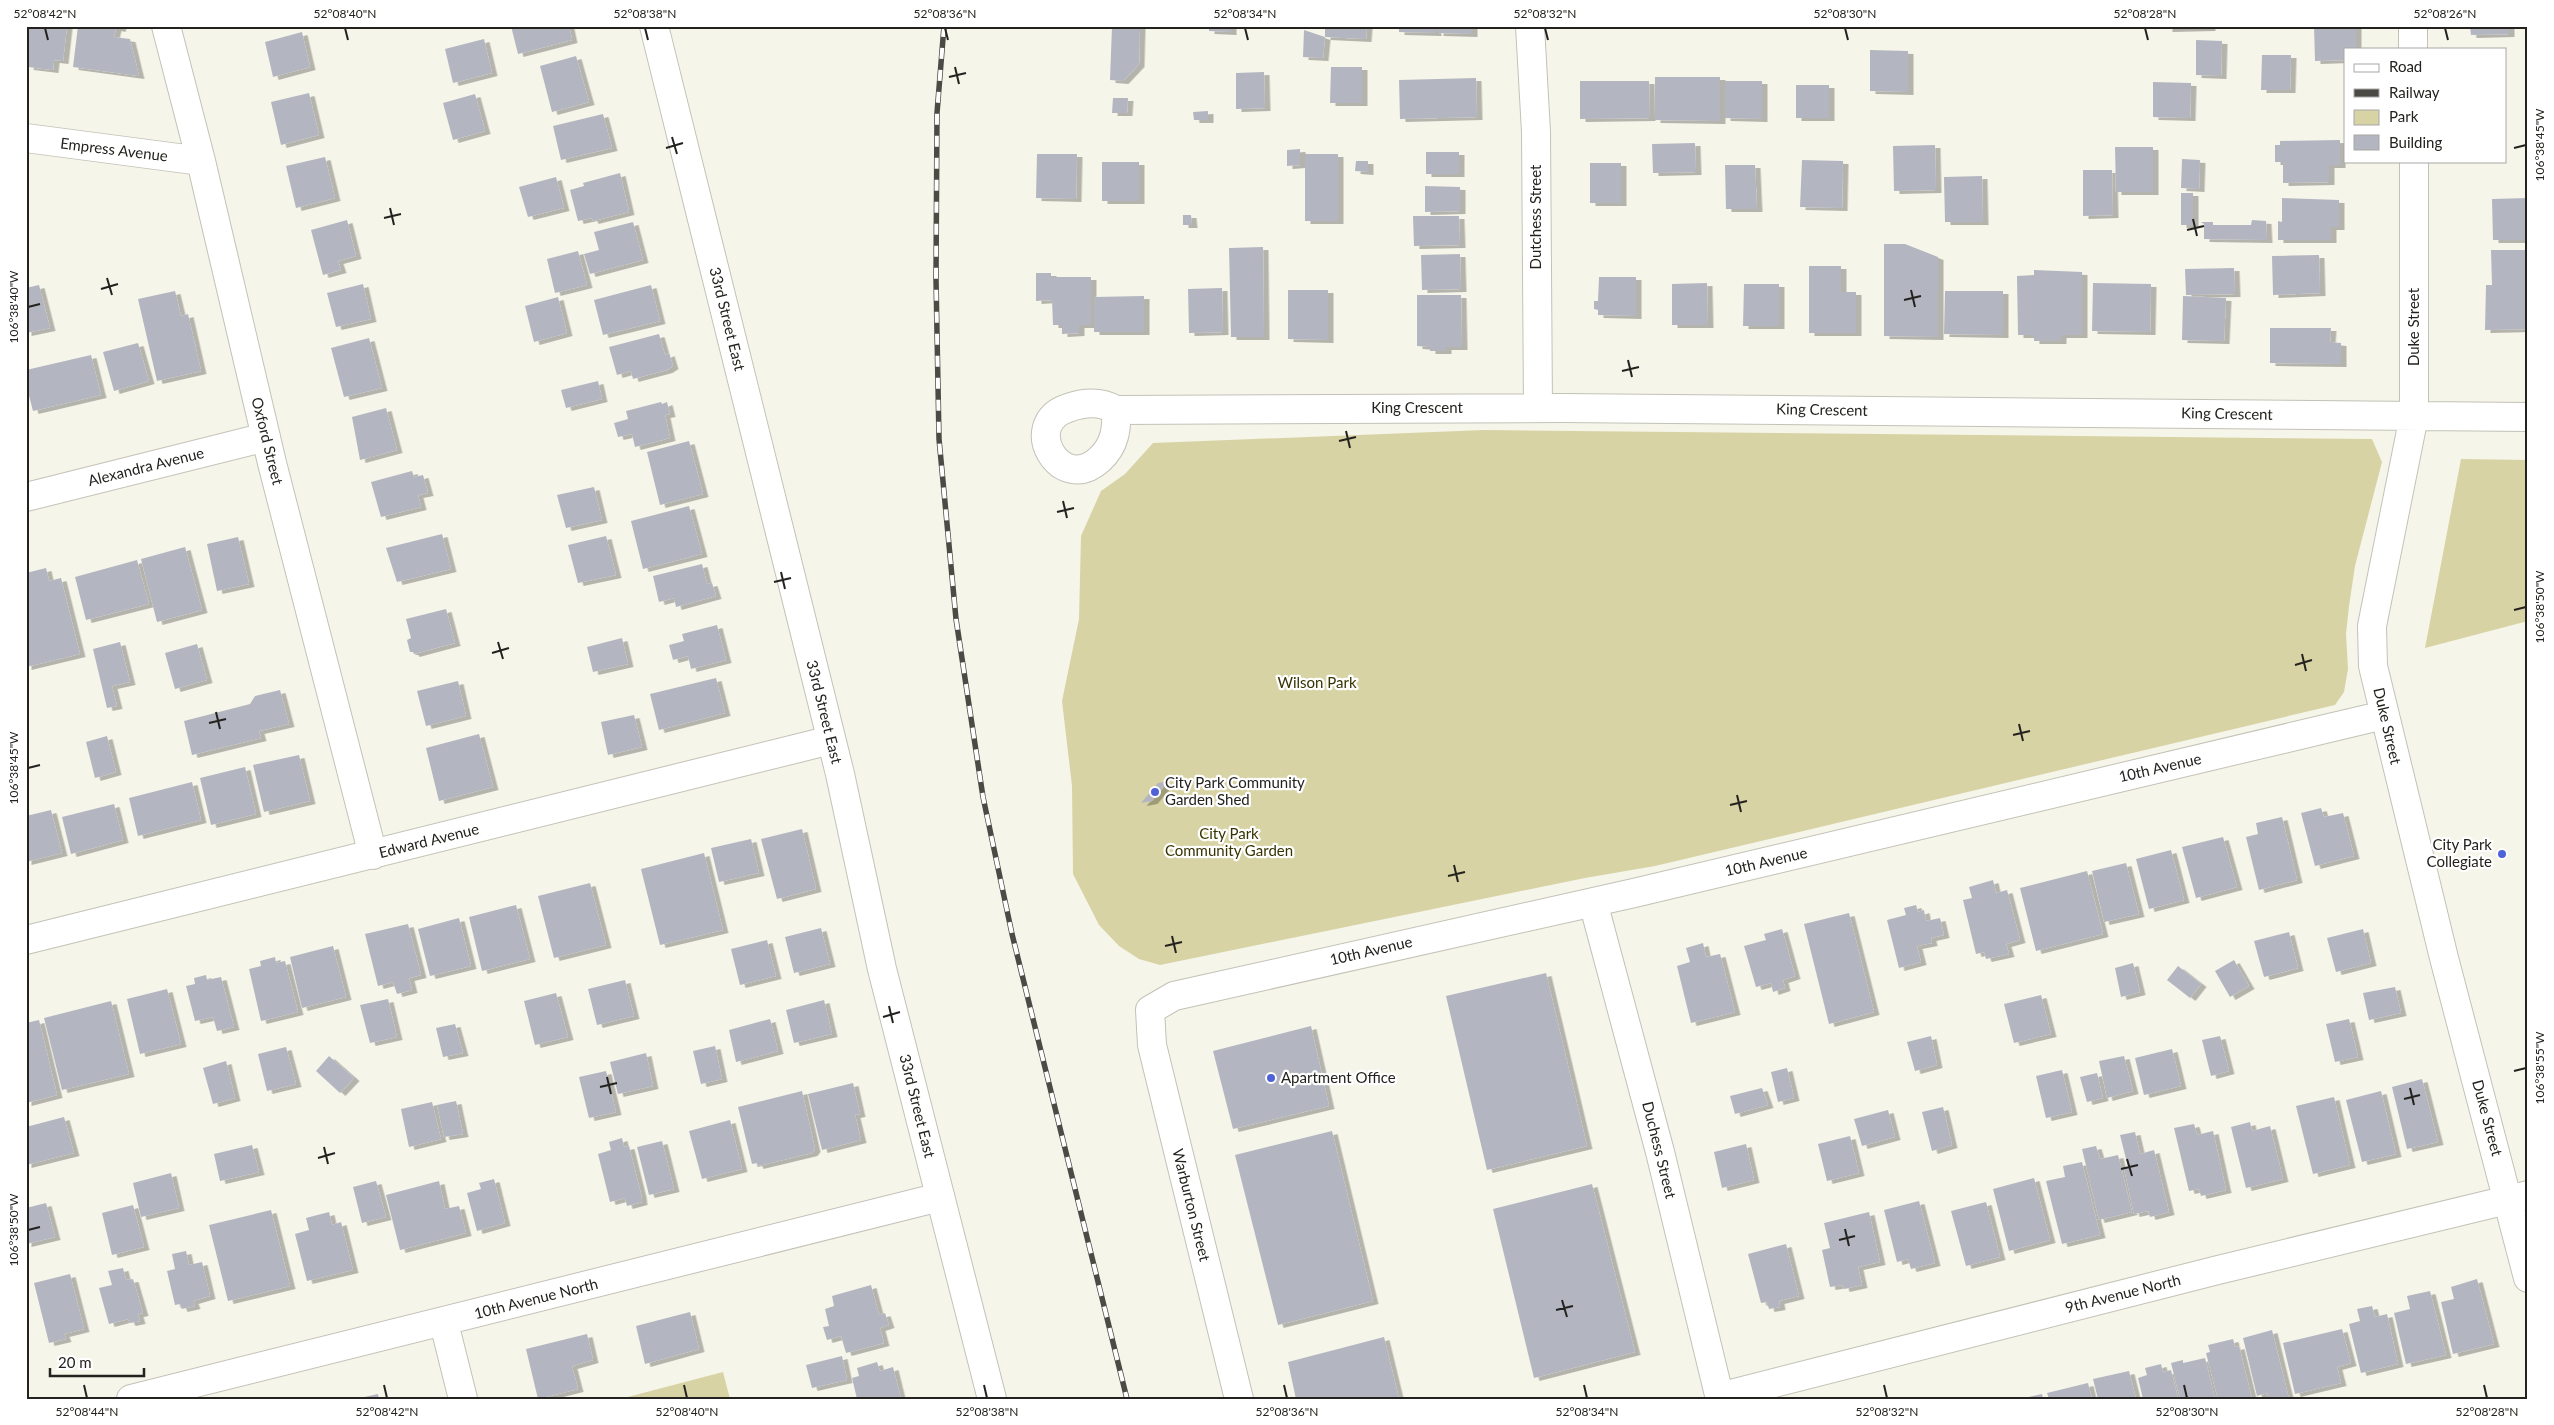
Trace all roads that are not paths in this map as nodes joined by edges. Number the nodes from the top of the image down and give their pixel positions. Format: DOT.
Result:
graph roads {
  1 [pos="166,26"];
  2 [pos="654,26"];
  3 [pos="1530,26"];
  4 [pos="2413,26"];
  5 [pos="2413,48"];
  6 [pos="26,138"];
  7 [pos="201,161"];
  8 [pos="2414,162"];
  9 [pos="1538,408"];
  10 [pos="1116,410"];
  11 [pos="2414,416"];
  12 [pos="2528,417"];
  13 [pos="266,437"];
  14 [pos="26,497"];
  15 [pos="2384,716"];
  16 [pos="831,740"];
  17 [pos="373,855"];
  18 [pos="1593,902"];
  19 [pos="26,940"];
  20 [pos="1150,1010"];
  21 [pos="940,1197"];
  22 [pos="2518,1198"];
  23 [pos="2528,1278"];
  24 [pos="444,1322"];
  25 [pos="1720,1398"];
  26 [pos="131,1399"];
  27 [pos="462,1399"];
  28 [pos="992,1399"];
  29 [pos="1239,1399"];
  1 -- 7 [label="street, Oxford Street"];
  2 -- 16 [label="street, 33rd Street East"];
  3 -- 9 [label="street, Dutchess Street"];
  4 -- 5 [label="street"];
  6 -- 7 [label="street, Empress Avenue"];
  7 -- 13 [label="street, Oxford Street"];
  8 -- 11 [label="street, Duke Street"];
  9 -- 10 [label="street, King Crescent"];
  9 -- 11 [label="street, King Crescent"];
  11 -- 12 [label="street, King Crescent"];
  11 -- 15 [label="street, Duke Street"];
  13 -- 14 [label="street, Alexandra Avenue"];
  13 -- 17 [label="street, Oxford Street"];
  15 -- 18 [label="street, 10th Avenue"];
  15 -- 22 [label="street, Duke Street"];
  16 -- 17 [label="street, Edward Avenue"];
  16 -- 21 [label="street, 33rd Street East"];
  17 -- 19 [label="street, Edward Avenue"];
  18 -- 20 [label="street, 10th Avenue"];
  18 -- 25 [label="street, Duchess Street"];
  20 -- 29 [label="street, Warburton Street"];
  21 -- 24 [label="street, 10th Avenue North"];
  21 -- 28 [label="street, 33rd Street East"];
  22 -- 23 [label="street, Duke Street"];
  22 -- 25 [label="street, 9th Avenue North"];
  24 -- 26 [label="street, 10th Avenue North"];
  24 -- 27 [label="street"];
}
